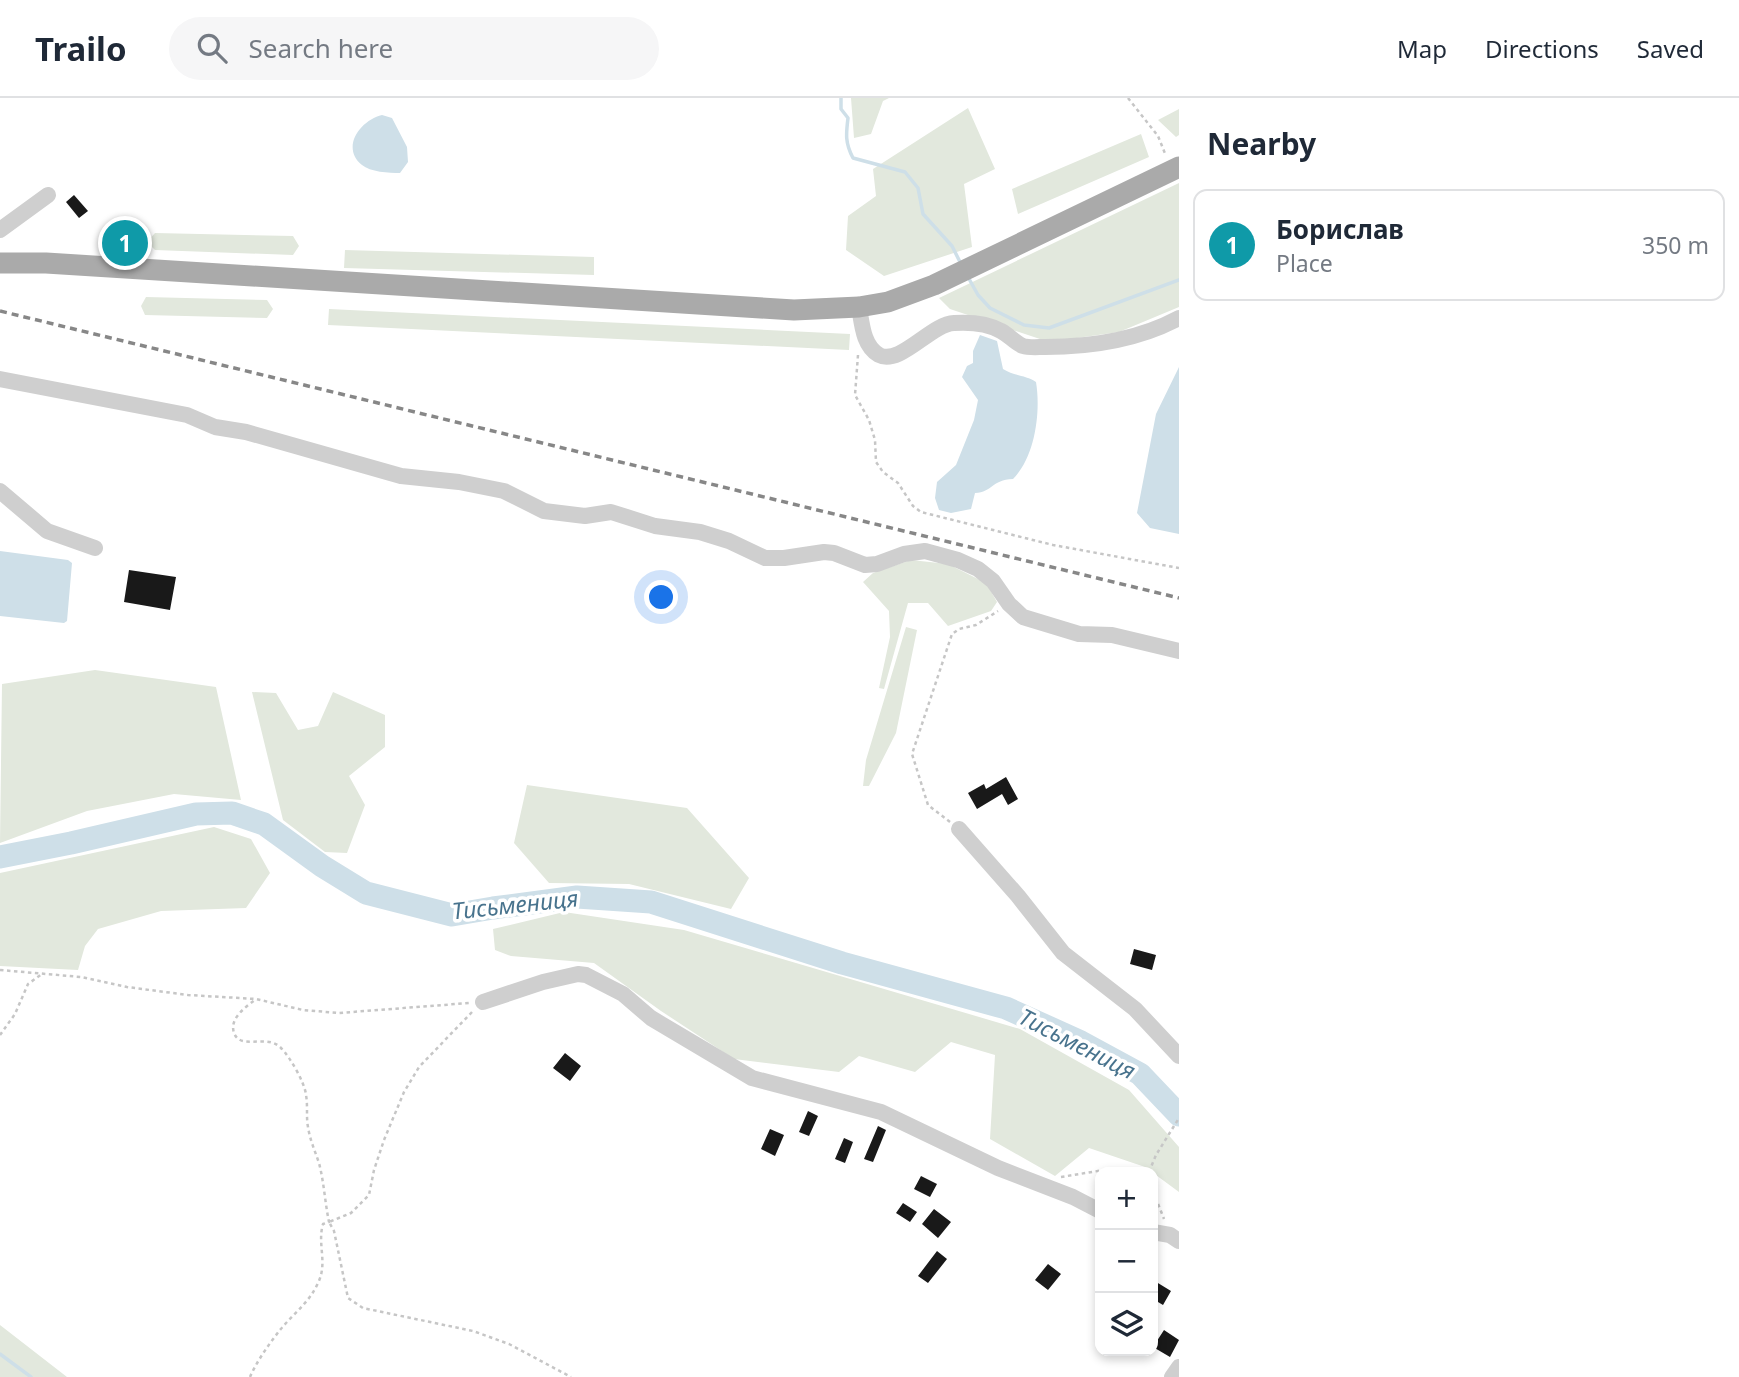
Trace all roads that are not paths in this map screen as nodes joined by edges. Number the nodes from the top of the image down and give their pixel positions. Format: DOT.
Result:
graph roads {
  1 [pos="1173,170"];
  2 [pos="48,195"];
  3 [pos="0,230"];
  4 [pos="0,263"];
  5 [pos="859,307"];
  6 [pos="1179,318"];
  7 [pos="0,379"];
  8 [pos="0,492"];
  9 [pos="95,548"];
  10 [pos="1179,651"];
  11 [pos="959,829"];
  12 [pos="482,1002"];
  13 [pos="1179,1056"];
  14 [pos="1095,1208"];
  15 [pos="1158,1233"];
  16 [pos="1175,1238"];
  17 [pos="1179,1367"];
  18 [pos="1172,1377"];
  1 -- 5 [label="main road"];
  2 -- 3 [label="street"];
  4 -- 5 [label="main road"];
  5 -- 6 [label="street"];
  7 -- 10 [label="street"];
  8 -- 9 [label="street"];
  11 -- 13 [label="street"];
  12 -- 14 [label="street"];
  15 -- 16 [label="street"];
  17 -- 18 [label="street"];
}
